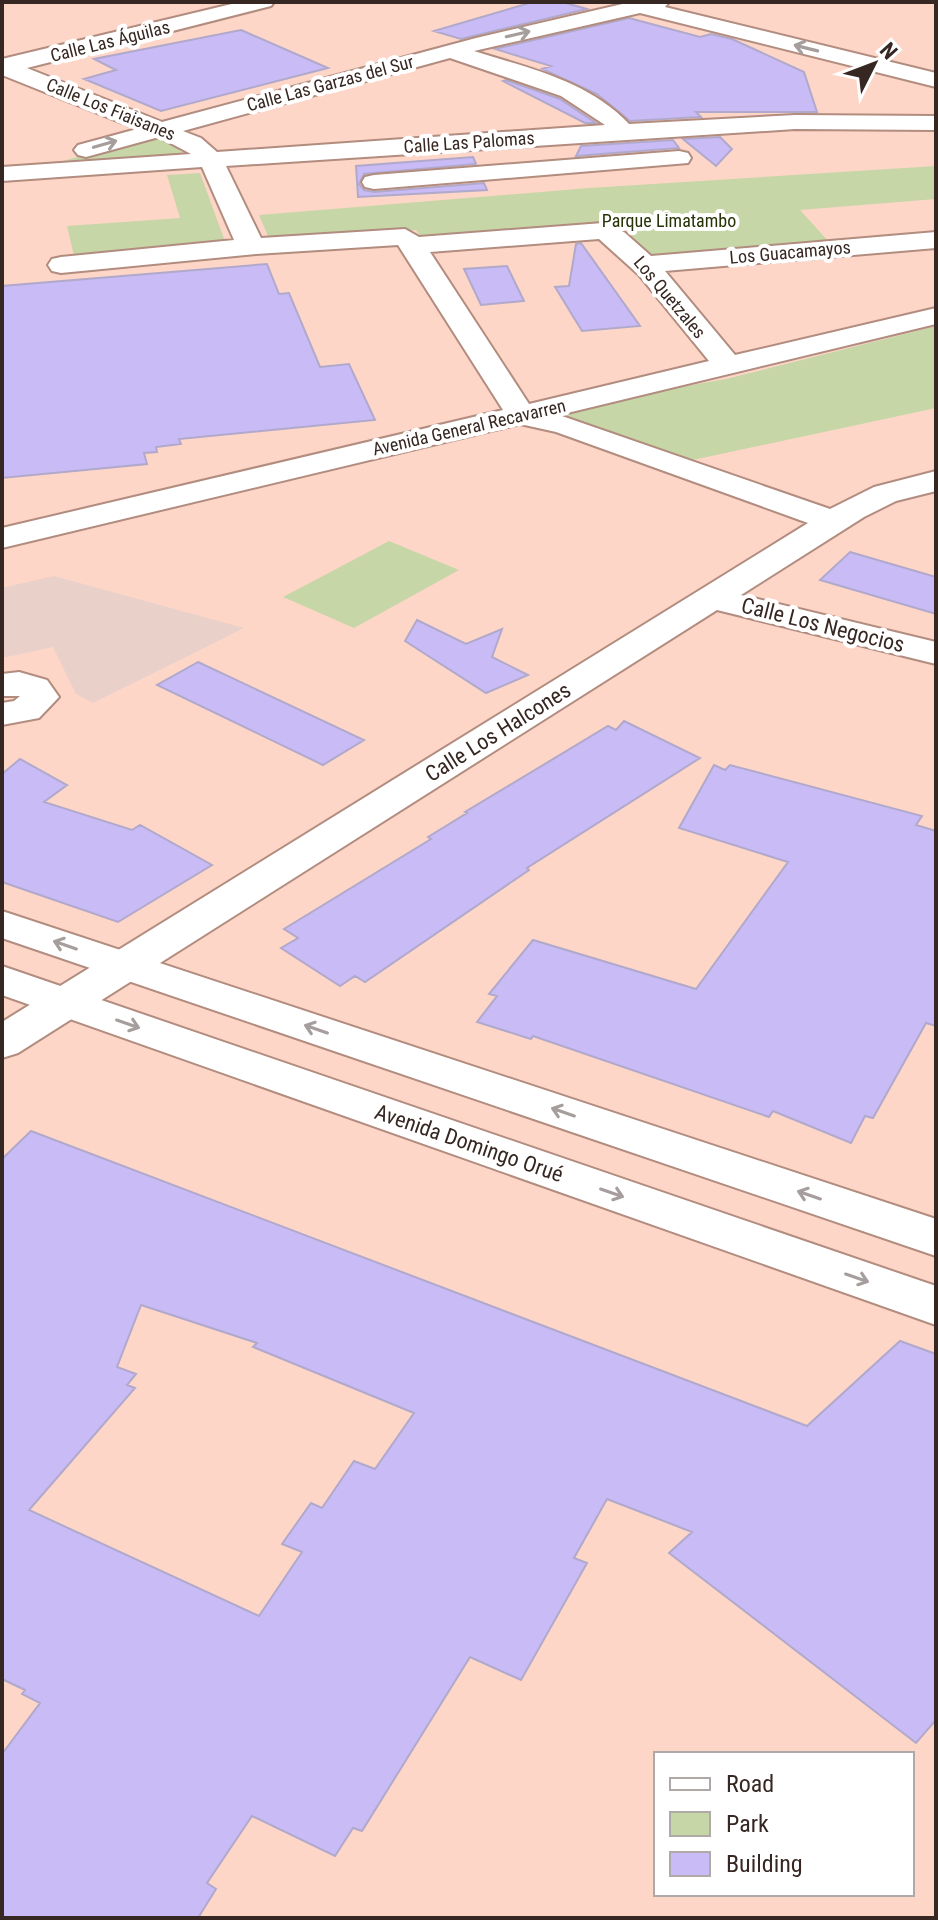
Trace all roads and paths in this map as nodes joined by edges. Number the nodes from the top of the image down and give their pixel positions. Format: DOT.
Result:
graph roads {
  1 [pos="264,2"];
  2 [pos="648,4"];
  3 [pos="451,51"];
  4 [pos="3,67"];
  5 [pos="936,80"];
  6 [pos="928,122"];
  7 [pos="161,128"];
  8 [pos="623,131"];
  9 [pos="592,133"];
  10 [pos="210,158"];
  11 [pos="679,158"];
  12 [pos="613,163"];
  13 [pos="3,174"];
  14 [pos="374,182"];
  15 [pos="936,240"];
  16 [pos="413,245"];
  17 [pos="256,246"];
  18 [pos="61,265"];
  19 [pos="644,265"];
  20 [pos="936,316"];
  21 [pos="728,366"];
  22 [pos="521,415"];
  23 [pos="936,481"];
  24 [pos="832,521"];
  25 [pos="2,538"];
  26 [pos="710,598"];
  27 [pos="936,653"];
  28 [pos="2,924"];
  29 [pos="128,966"];
  30 [pos="2,980"];
  31 [pos="68,1003"];
  32 [pos="2,1043"];
  33 [pos="936,1238"];
  34 [pos="936,1306"];
  1 -- 4 [label="street, Calle Las Águilas"];
  3 -- 2 [label="street, Calle Las Garzas del Sur, one-way"];
  5 -- 2 [label="street, one-way"];
  3 -- 7 [label="street, Calle Las Garzas del Sur"];
  3 -- 8 [label="street"];
  4 -- 7 [label="street, Calle Los Fiaisanes"];
  6 -- 8 [label="street, Calle Las Palomas"];
  7 -- 10 [label="street, Calle Los Fiaisanes"];
  13 -- 7 [label="street, Calle Las Garzas del Sur, one-way"];
  8 -- 9 [label="street, Calle Las Palomas"];
  9 -- 10 [label="street, Calle Las Palomas"];
  9 -- 12 [label="street"];
  10 -- 13 [label="street, Calle Las Palomas"];
  10 -- 17 [label="street"];
  11 -- 12 [label="street"];
  12 -- 14 [label="street"];
  15 -- 19 [label="street, Los Guacamayos"];
  16 -- 17 [label="street"];
  16 -- 19 [label="street, Los Quetzales"];
  16 -- 22 [label="street"];
  17 -- 18 [label="street"];
  19 -- 21 [label="street, Los Quetzales"];
  20 -- 21 [label="street, Avenida General Recavarren"];
  21 -- 22 [label="street, Avenida General Recavarren"];
  22 -- 24 [label="street"];
  22 -- 25 [label="street, Avenida General Recavarren"];
  23 -- 24 [label="street, Calle Los Halcones"];
  24 -- 26 [label="street, Calle Los Halcones"];
  26 -- 27 [label="street, Calle Los Negocios"];
  26 -- 29 [label="street, Calle Los Halcones"];
  29 -- 28 [label="street, one-way"];
  29 -- 31 [label="street, Calle Los Halcones"];
  33 -- 29 [label="street, one-way"];
  30 -- 31 [label="street, Avenida Domingo Orué"];
  31 -- 32 [label="street, Calle Los Halcones"];
  31 -- 34 [label="street, Avenida Domingo Orué, one-way"];
}
